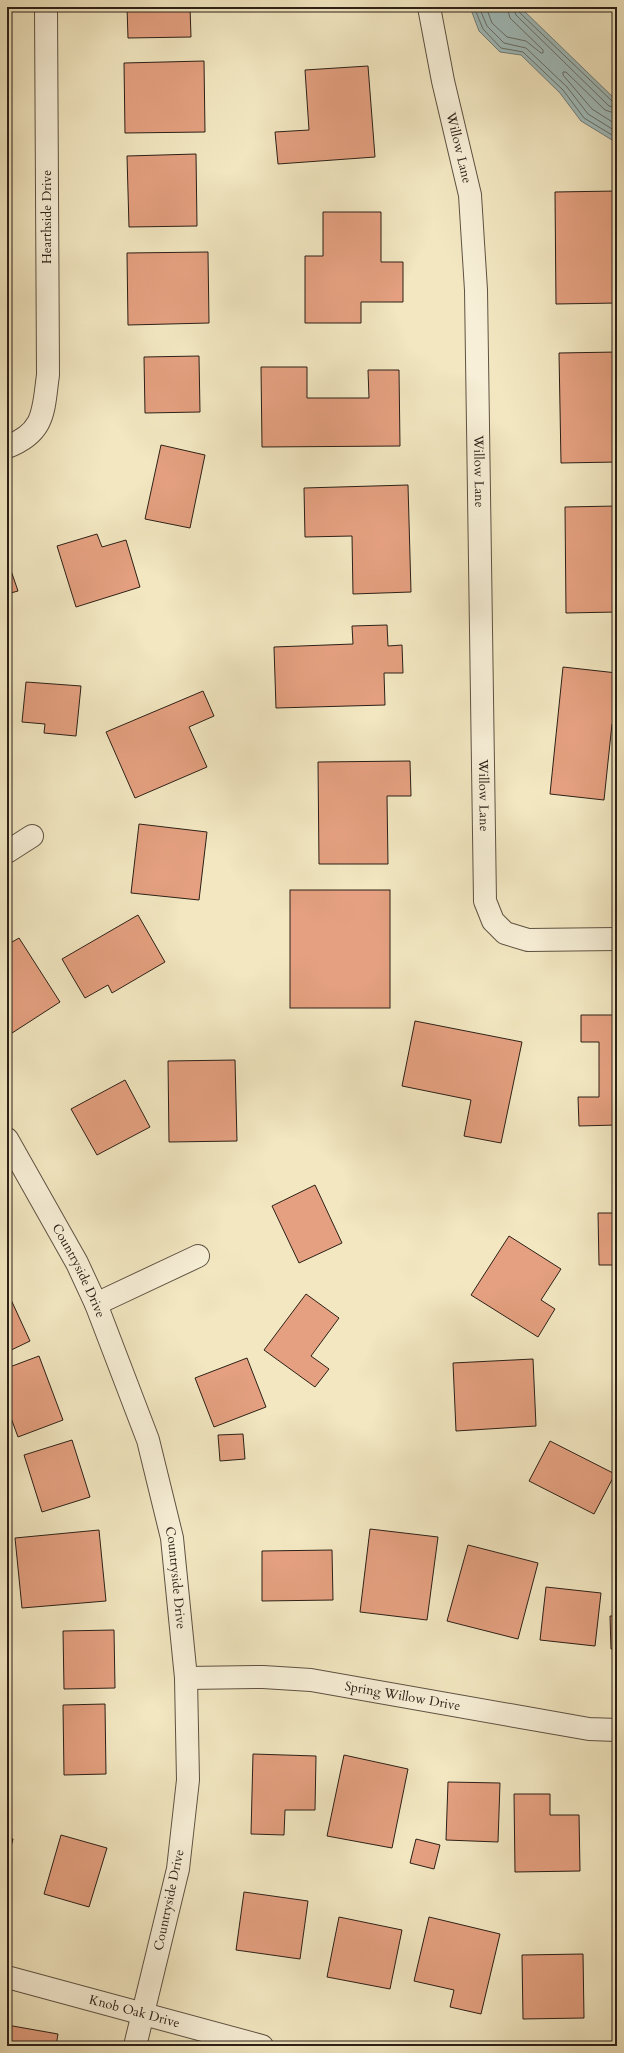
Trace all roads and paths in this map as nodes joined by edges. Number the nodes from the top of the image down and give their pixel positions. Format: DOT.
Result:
graph roads {
  1 [pos="46,7"];
  2 [pos="429,7"];
  3 [pos="7,447"];
  4 [pos="32,836"];
  5 [pos="7,852"];
  6 [pos="617,939"];
  7 [pos="7,1139"];
  8 [pos="198,1256"];
  9 [pos="96,1304"];
  10 [pos="186,1678"];
  11 [pos="617,1730"];
  12 [pos="7,1977"];
  13 [pos="143,2014"];
  14 [pos="135,2046"];
  15 [pos="262,2046"];
  1 -- 3 [label="street, Hearthside Drive"];
  2 -- 6 [label="street, Willow Lane"];
  4 -- 5 [label="street"];
  7 -- 9 [label="street, Countryside Drive"];
  8 -- 9 [label="street"];
  9 -- 10 [label="street, Countryside Drive"];
  10 -- 11 [label="street, Spring Willow Drive"];
  10 -- 13 [label="street, Countryside Drive"];
  12 -- 13 [label="street, Knob Oak Drive"];
  13 -- 14 [label="street, Countryside Drive"];
  13 -- 15 [label="street, Knob Oak Drive"];
}
